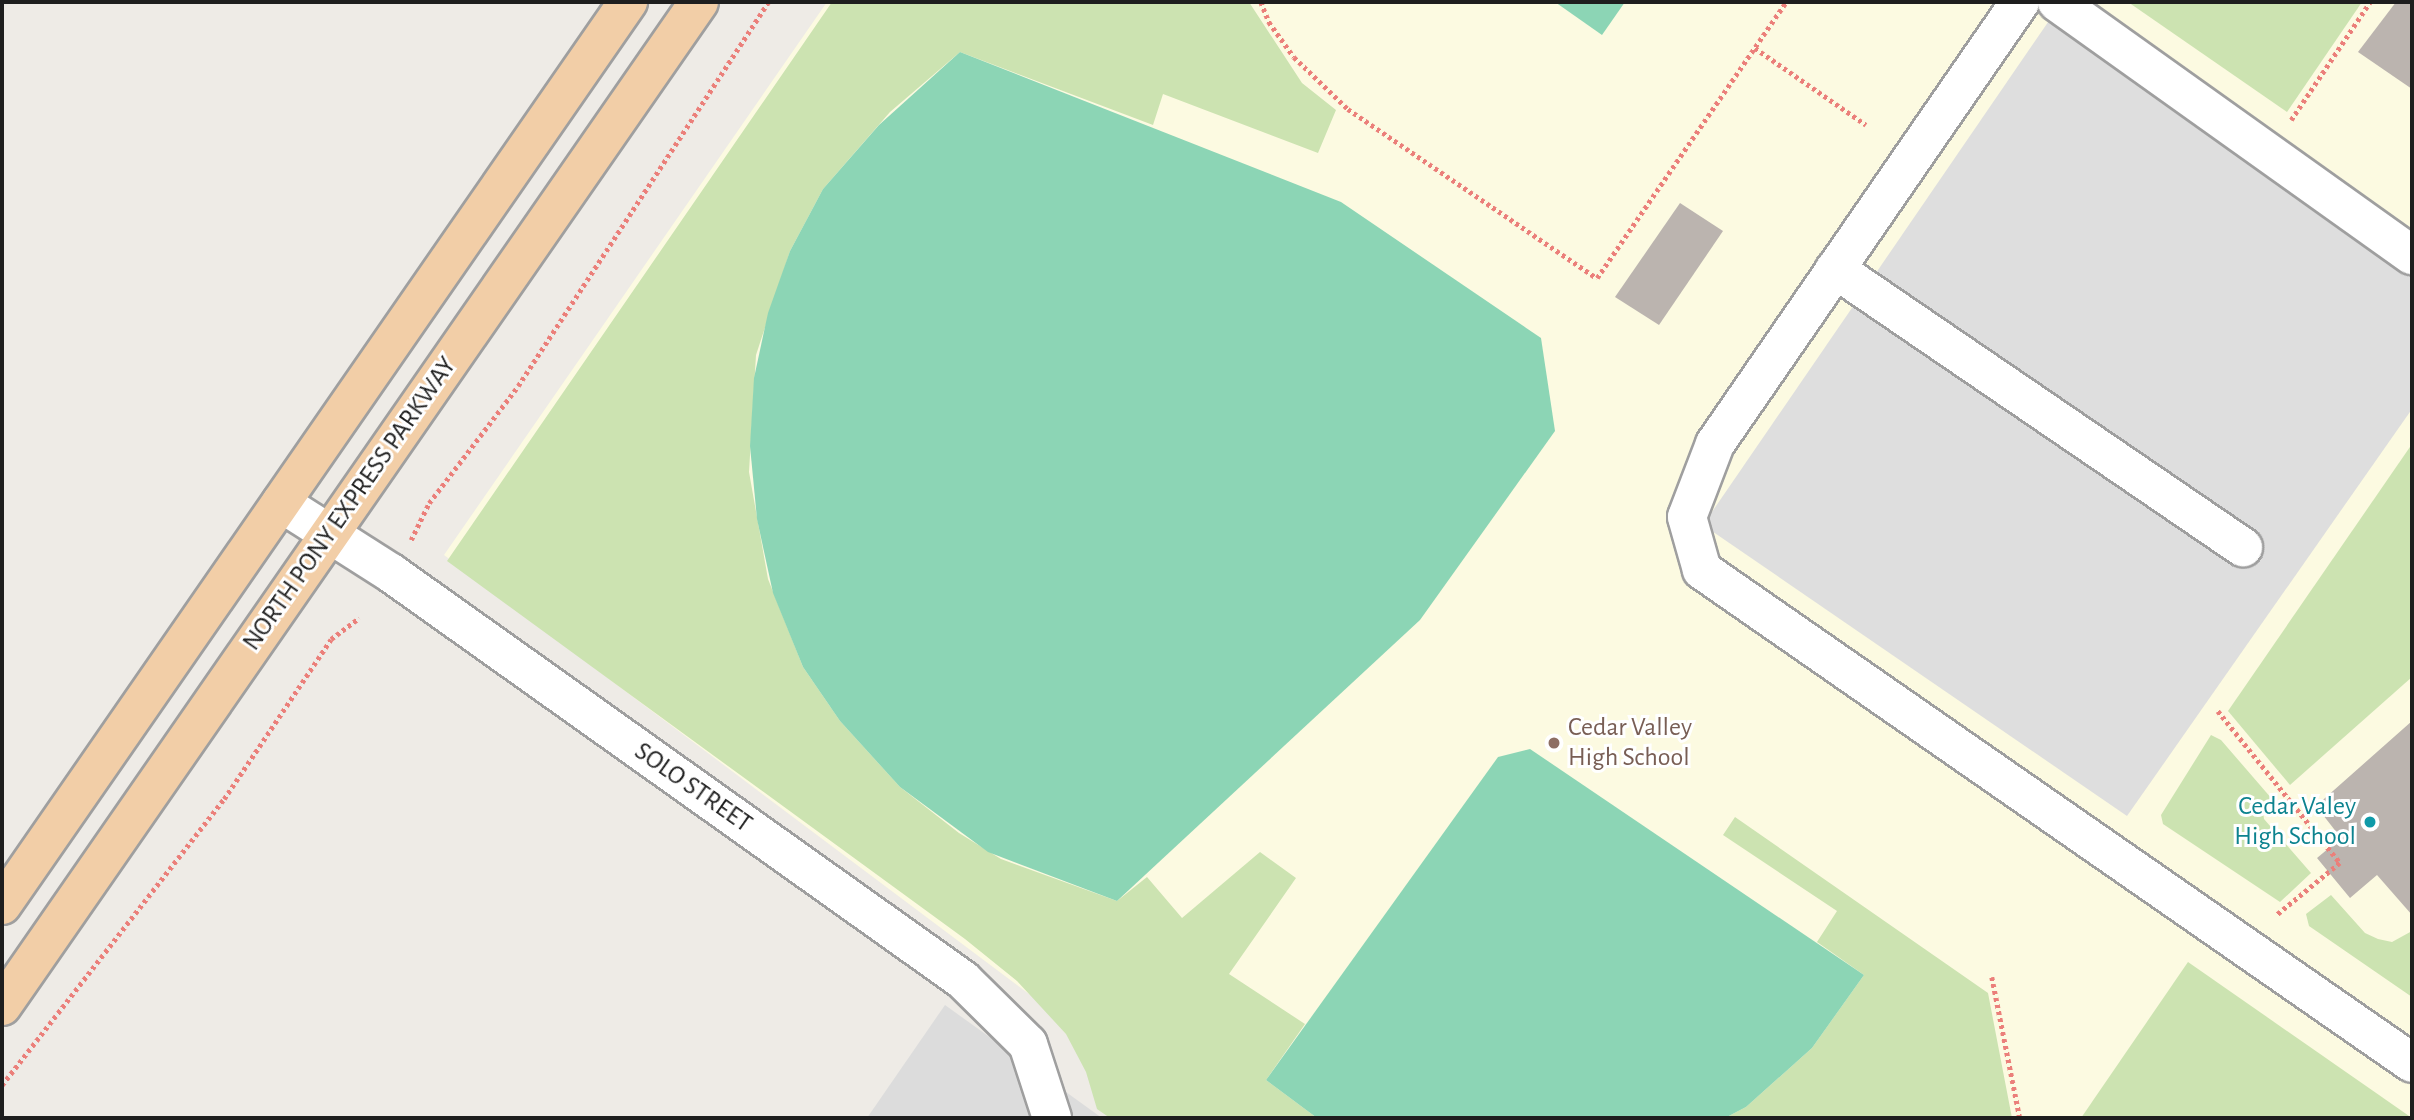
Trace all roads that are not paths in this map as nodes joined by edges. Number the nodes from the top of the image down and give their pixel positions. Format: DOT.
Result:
graph roads {
  1 [pos="628,2"];
  2 [pos="699,2"];
  3 [pos="2020,2"];
  4 [pos="2057,2"];
  5 [pos="2412,255"];
  6 [pos="1835,269"];
  7 [pos="281,503"];
  8 [pos="329,534"];
  9 [pos="2243,547"];
  10 [pos="2,905"];
  11 [pos="2,1006"];
  12 [pos="2412,1063"];
  13 [pos="1052,1118"];
  1 -- 7 [label="main road"];
  2 -- 8 [label="main road, NORTH PONY EXPRESS PARKWAY"];
  3 -- 6 [label="street"];
  4 -- 5 [label="street"];
  6 -- 9 [label="street"];
  6 -- 12 [label="street"];
  7 -- 8 [label="street, SOLO STREET"];
  7 -- 10 [label="main road"];
  8 -- 11 [label="main road, NORTH PONY EXPRESS PARKWAY"];
  8 -- 13 [label="street, SOLO STREET"];
}
